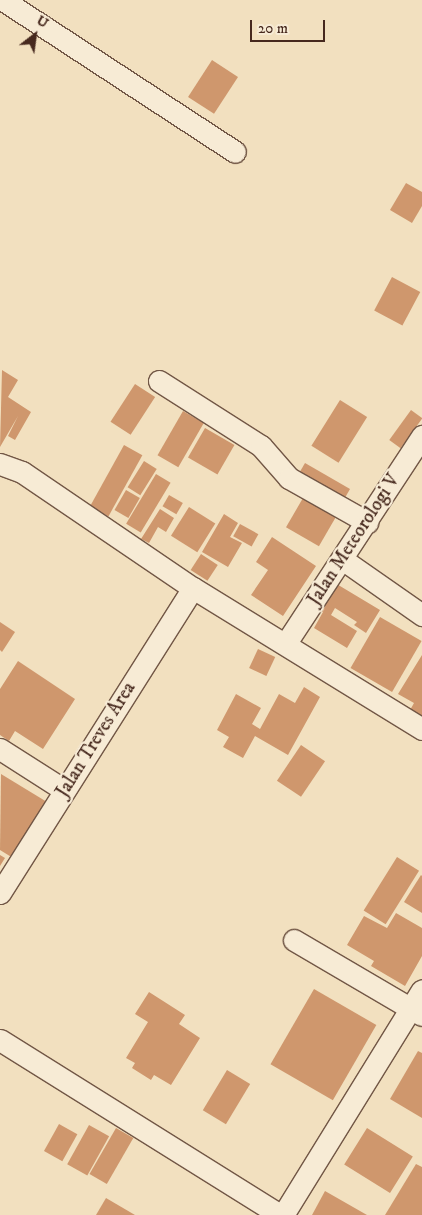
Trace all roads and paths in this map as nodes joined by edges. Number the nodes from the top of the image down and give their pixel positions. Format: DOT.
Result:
graph roads {
  1 [pos="3,0"];
  2 [pos="235,152"];
  3 [pos="159,381"];
  4 [pos="422,436"];
  5 [pos="0,464"];
  6 [pos="367,522"];
  7 [pos="342,559"];
  8 [pos="193,588"];
  9 [pos="422,615"];
  10 [pos="286,644"];
  11 [pos="422,729"];
  12 [pos="0,749"];
  13 [pos="64,790"];
  14 [pos="0,893"];
  15 [pos="294,940"];
  16 [pos="418,1004"];
  17 [pos="0,1040"];
  18 [pos="281,1215"];
  1 -- 2 [label="street"];
  3 -- 6 [label="street"];
  4 -- 6 [label="street, Jalan Meteorologi V"];
  5 -- 8 [label="street"];
  6 -- 7 [label="street, Jalan Meteorologi V"];
  7 -- 9 [label="street"];
  7 -- 10 [label="street, Jalan Meteorologi V"];
  8 -- 10 [label="street"];
  8 -- 13 [label="street, Jalan Treves Area"];
  10 -- 11 [label="street"];
  12 -- 13 [label="street"];
  13 -- 14 [label="street, Jalan Treves Area"];
  15 -- 16 [label="street"];
  16 -- 18 [label="street"];
  17 -- 18 [label="street"];
}
